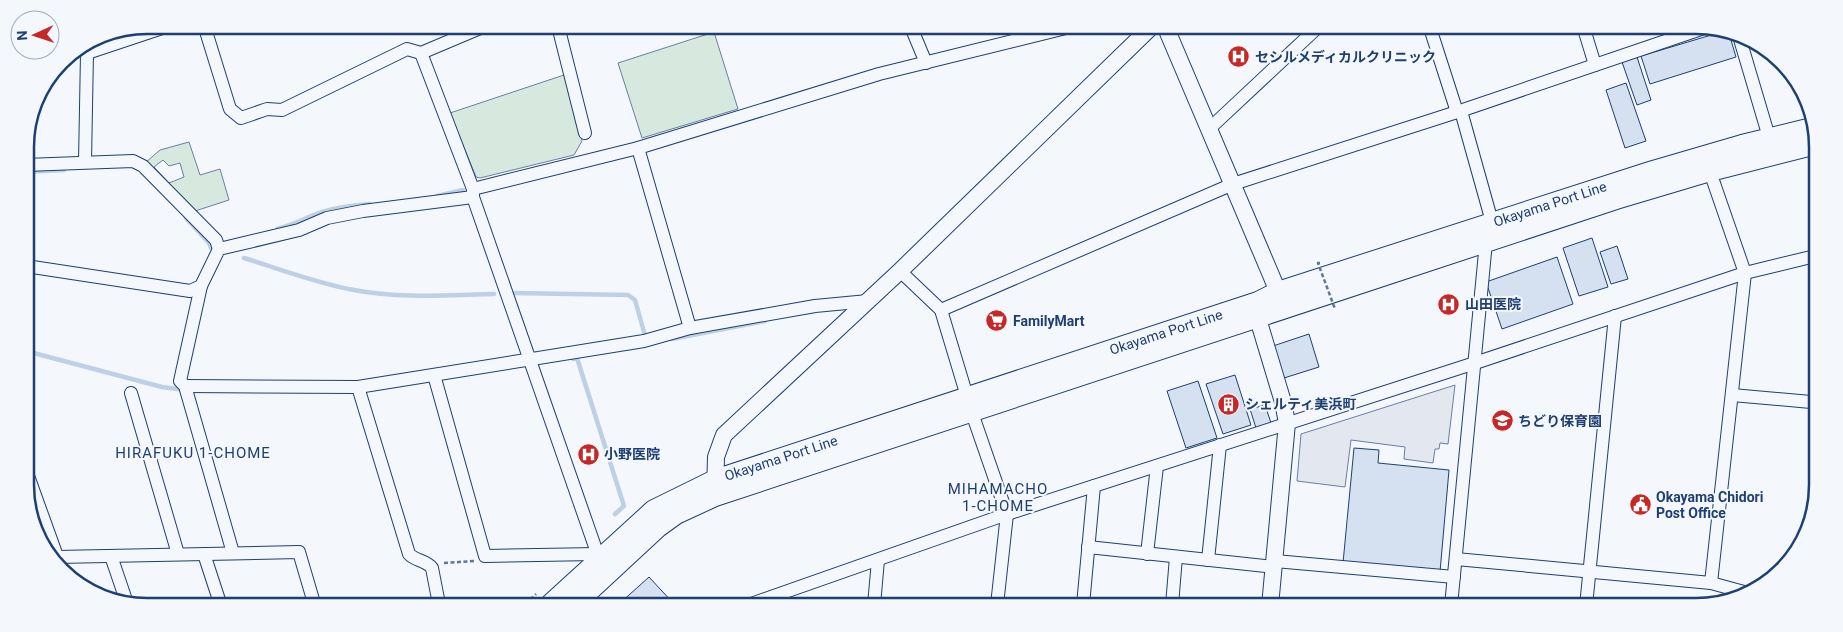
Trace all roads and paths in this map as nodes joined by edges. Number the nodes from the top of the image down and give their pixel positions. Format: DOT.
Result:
graph roads {
  1 [pos="207,34"];
  2 [pos="466,34"];
  3 [pos="560,34"];
  4 [pos="914,34"];
  5 [pos="1045,34"];
  6 [pos="1144,34"];
  7 [pos="1169,34"];
  8 [pos="1311,34"];
  9 [pos="1432,34"];
  10 [pos="1586,34"];
  11 [pos="1686,34"];
  12 [pos="129,35"];
  13 [pos="1741,43"];
  14 [pos="421,53"];
  15 [pos="926,63"];
  16 [pos="1595,65"];
  17 [pos="1459,111"];
  18 [pos="1209,129"];
  19 [pos="1808,131"];
  20 [pos="585,133"];
  21 [pos="1809,144"];
  22 [pos="1772,146"];
  23 [pos="638,148"];
  24 [pos="85,162"];
  25 [pos="1707,163"];
  26 [pos="34,165"];
  27 [pos="1233,184"];
  28 [pos="473,193"];
  29 [pos="1489,232"];
  30 [pos="218,245"];
  31 [pos="1809,257"];
  32 [pos="1320,262"];
  33 [pos="34,267"];
  34 [pos="900,271"];
  35 [pos="1745,273"];
  36 [pos="201,286"];
  37 [pos="868,301"];
  38 [pos="1268,306"];
  39 [pos="1335,309"];
  40 [pos="941,310"];
  41 [pos="1614,316"];
  42 [pos="690,328"];
  43 [pos="529,360"];
  44 [pos="1475,363"];
  45 [pos="435,378"];
  46 [pos="186,388"];
  47 [pos="359,390"];
  48 [pos="131,393"];
  49 [pos="1732,395"];
  50 [pos="1809,402"];
  51 [pos="969,404"];
  52 [pos="1287,423"];
  53 [pos="1220,445"];
  54 [pos="1157,466"];
  55 [pos="1094,486"];
  56 [pos="715,488"];
  57 [pos="34,493"];
  58 [pos="1007,514"];
  59 [pos="1088,547"];
  60 [pos="54,550"];
  61 [pos="233,553"];
  62 [pos="178,554"];
  63 [pos="204,554"];
  64 [pos="1147,554"];
  65 [pos="111,556"];
  66 [pos="485,556"];
  67 [pos="60,557"];
  68 [pos="1176,557"];
  69 [pos="1456,559"];
  70 [pos="878,560"];
  71 [pos="1208,560"];
  72 [pos="600,563"];
  73 [pos="429,564"];
  74 [pos="1274,564"];
  75 [pos="1590,571"];
  76 [pos="1454,576"];
  77 [pos="1711,583"];
  78 [pos="1738,590"];
  79 [pos="124,595"];
  80 [pos="218,598"];
  81 [pos="313,598"];
  82 [pos="438,598"];
  83 [pos="547,598"];
  84 [pos="579,598"];
  85 [pos="768,598"];
  86 [pos="875,598"];
  87 [pos="998,598"];
  88 [pos="1084,598"];
  89 [pos="1173,598"];
  90 [pos="1271,598"];
  91 [pos="1452,598"];
  92 [pos="1587,598"];
  1 -- 14 [label="street"];
  2 -- 14 [label="street"];
  3 -- 20 [label="street"];
  4 -- 15 [label="street"];
  5 -- 15 [label="street"];
  6 -- 34 [label="street"];
  7 -- 18 [label="street"];
  8 -- 18 [label="street"];
  9 -- 17 [label="street"];
  10 -- 16 [label="street"];
  11 -- 16 [label="street"];
  12 -- 24 [label="street"];
  13 -- 22 [label="street"];
  14 -- 28 [label="street"];
  15 -- 23 [label="street"];
  16 -- 17 [label="street"];
  17 -- 27 [label="street"];
  17 -- 29 [label="street"];
  18 -- 27 [label="street"];
  19 -- 22 [label="main road, Okayama Port Line"];
  21 -- 22 [label="main road, Okayama Port Line"];
  22 -- 25 [label="main road, Okayama Port Line"];
  23 -- 28 [label="street"];
  23 -- 42 [label="street"];
  24 -- 26 [label="street"];
  24 -- 30 [label="street"];
  25 -- 29 [label="main road, Okayama Port Line"];
  25 -- 35 [label="street"];
  27 -- 38 [label="street"];
  27 -- 40 [label="street"];
  28 -- 30 [label="street"];
  28 -- 43 [label="street"];
  29 -- 38 [label="main road, Okayama Port Line"];
  29 -- 44 [label="street"];
  30 -- 36 [label="street"];
  31 -- 35 [label="street"];
  32 -- 39 [label="path, bridge"];
  33 -- 36 [label="street"];
  34 -- 37 [label="street"];
  34 -- 40 [label="street"];
  35 -- 41 [label="street"];
  35 -- 49 [label="street"];
  36 -- 46 [label="street"];
  37 -- 42 [label="street"];
  37 -- 56 [label="street"];
  38 -- 51 [label="main road, Okayama Port Line"];
  38 -- 52 [label="street"];
  40 -- 51 [label="street"];
  41 -- 44 [label="street"];
  41 -- 75 [label="street"];
  42 -- 43 [label="street"];
  43 -- 45 [label="street"];
  43 -- 72 [label="street"];
  44 -- 52 [label="street"];
  44 -- 69 [label="street"];
  45 -- 47 [label="street"];
  45 -- 66 [label="street"];
  46 -- 47 [label="street"];
  46 -- 61 [label="street"];
  47 -- 73 [label="street"];
  48 -- 62 [label="street"];
  49 -- 50 [label="street"];
  49 -- 77 [label="street"];
  51 -- 56 [label="main road, Okayama Port Line"];
  51 -- 58 [label="street"];
  52 -- 53 [label="street"];
  52 -- 74 [label="street"];
  53 -- 54 [label="street"];
  53 -- 71 [label="street"];
  54 -- 55 [label="street"];
  54 -- 64 [label="street"];
  55 -- 58 [label="street"];
  55 -- 59 [label="street"];
  56 -- 72 [label="main road, Okayama Port Line"];
  57 -- 60 [label="street"];
  58 -- 70 [label="street"];
  58 -- 87 [label="street"];
  59 -- 64 [label="street"];
  59 -- 88 [label="street"];
  61 -- 63 [label="street"];
  61 -- 81 [label="street"];
  62 -- 63 [label="street"];
  62 -- 65 [label="street"];
  63 -- 80 [label="street"];
  64 -- 68 [label="street"];
  65 -- 67 [label="street"];
  65 -- 79 [label="street"];
  66 -- 72 [label="street"];
  66 -- 73 [label="path"];
  68 -- 71 [label="street"];
  68 -- 89 [label="street"];
  69 -- 75 [label="street"];
  69 -- 76 [label="street"];
  70 -- 85 [label="street"];
  70 -- 86 [label="street"];
  71 -- 74 [label="street"];
  72 -- 83 [label="main road, Okayama Port Line"];
  72 -- 84 [label="main road, Okayama Port Line"];
  73 -- 82 [label="street"];
  74 -- 76 [label="street"];
  74 -- 90 [label="street"];
  75 -- 77 [label="street"];
  75 -- 92 [label="street"];
  76 -- 91 [label="street"];
  77 -- 78 [label="street"];
}
